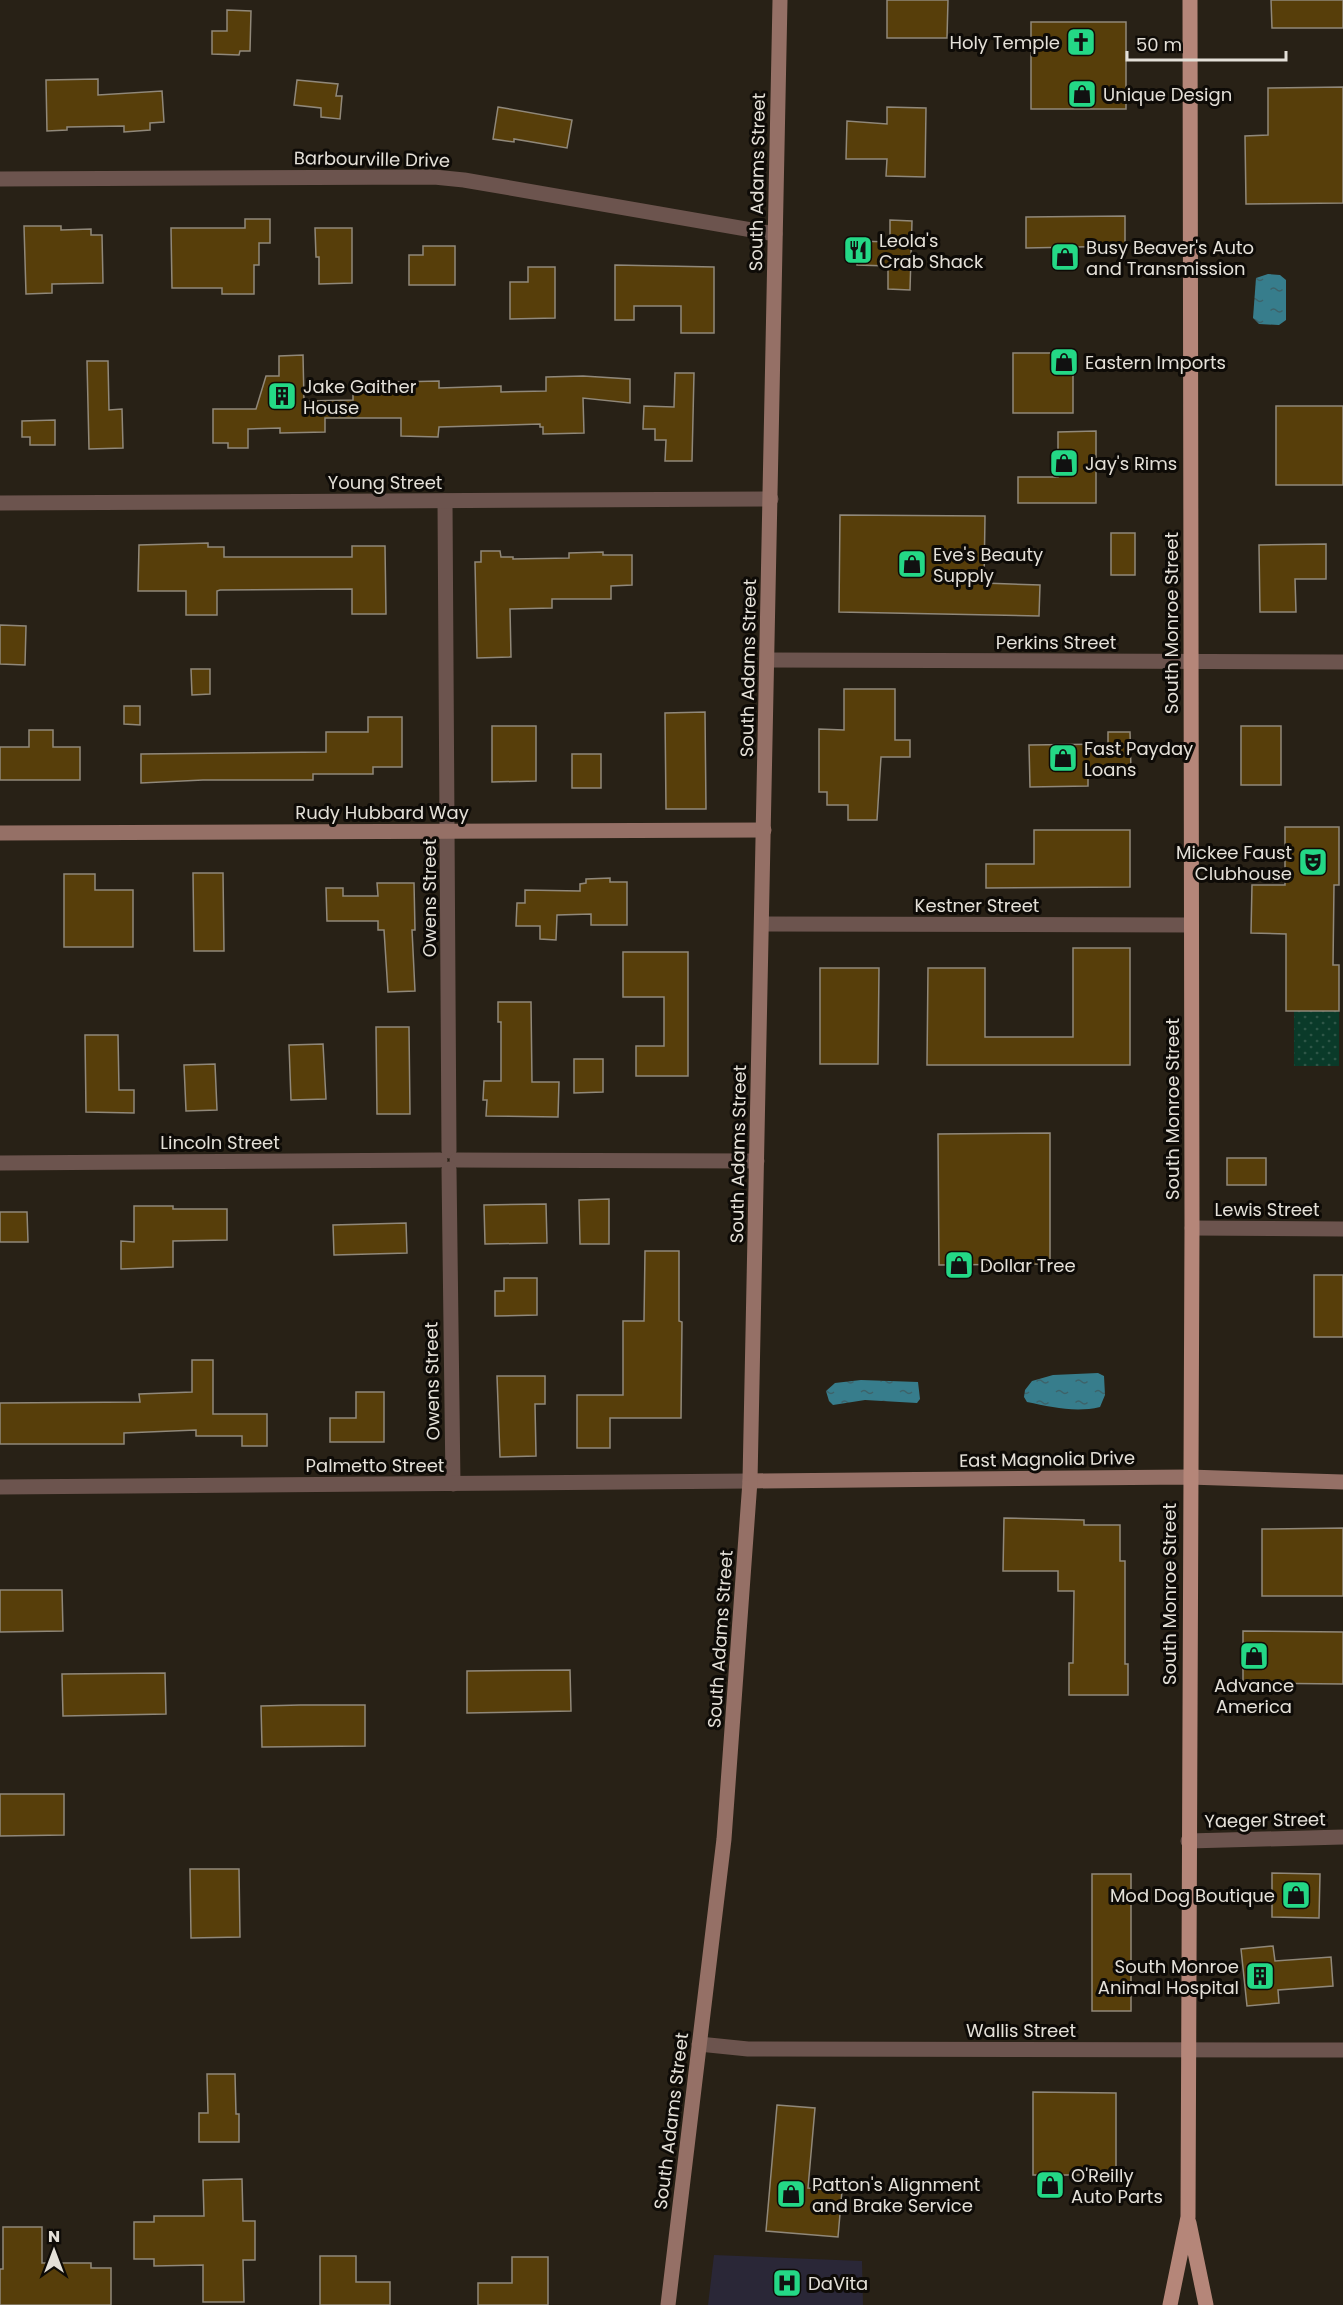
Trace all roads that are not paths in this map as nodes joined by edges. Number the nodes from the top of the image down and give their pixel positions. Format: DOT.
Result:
graph roads {
  1 [pos="780,0"];
  2 [pos="1190,0"];
  3 [pos="0,179"];
  4 [pos="775,234"];
  5 [pos="771,499"];
  6 [pos="445,501"];
  7 [pos="0,503"];
  8 [pos="768,660"];
  9 [pos="1191,662"];
  10 [pos="1343,662"];
  11 [pos="764,830"];
  12 [pos="448,831"];
  13 [pos="0,833"];
  14 [pos="763,924"];
  15 [pos="1191,925"];
  16 [pos="449,1160"];
  17 [pos="757,1161"];
  18 [pos="0,1163"];
  19 [pos="1192,1228"];
  20 [pos="1343,1229"];
  21 [pos="1189,1477"];
  22 [pos="750,1481"];
  23 [pos="1343,1482"];
  24 [pos="453,1484"];
  25 [pos="0,1487"];
  26 [pos="1343,1837"];
  27 [pos="1188,1841"];
  28 [pos="699,2044"];
  29 [pos="1188,2050"];
  30 [pos="1343,2050"];
  31 [pos="1188,2217"];
  32 [pos="668,2305"];
  33 [pos="1170,2305"];
  34 [pos="1206,2305"];
  1 -- 4 [label="main road, South Adams Street"];
  2 -- 9 [label="main road, South Monroe Street"];
  3 -- 4 [label="street, Barbourville Drive"];
  4 -- 5 [label="main road, South Adams Street"];
  5 -- 6 [label="street, Young Street"];
  5 -- 8 [label="main road, South Adams Street"];
  6 -- 7 [label="street, Young Street"];
  6 -- 12 [label="street, Owens Street"];
  8 -- 9 [label="street, Perkins Street"];
  8 -- 11 [label="main road, South Adams Street"];
  9 -- 10 [label="street, Perkins Street"];
  9 -- 15 [label="main road, South Monroe Street"];
  11 -- 12 [label="main road, Rudy Hubbard Way"];
  11 -- 14 [label="main road, South Adams Street"];
  12 -- 13 [label="main road, Rudy Hubbard Way"];
  12 -- 16 [label="street, Owens Street"];
  14 -- 15 [label="street, Kestner Street"];
  14 -- 17 [label="main road, South Adams Street"];
  15 -- 19 [label="main road, South Monroe Street"];
  16 -- 17 [label="street, Lincoln Street"];
  16 -- 18 [label="street, Lincoln Street"];
  16 -- 24 [label="street, Owens Street"];
  17 -- 22 [label="main road, South Adams Street"];
  19 -- 20 [label="street, Lewis Street"];
  19 -- 21 [label="main road, South Monroe Street"];
  21 -- 22 [label="main road, East Magnolia Drive"];
  21 -- 23 [label="main road, East Magnolia Drive"];
  21 -- 27 [label="main road, South Monroe Street"];
  22 -- 24 [label="street, Palmetto Street"];
  22 -- 28 [label="main road, South Adams Street"];
  24 -- 25 [label="street, Palmetto Street"];
  26 -- 27 [label="street, Yaeger Street"];
  27 -- 29 [label="main road, South Monroe Street"];
  28 -- 29 [label="street, Wallis Street"];
  28 -- 32 [label="main road, South Adams Street"];
  29 -- 30 [label="street, Wallis Street"];
  29 -- 31 [label="main road, South Monroe Street"];
  31 -- 33 [label="main road, South Monroe Street"];
  31 -- 34 [label="main road, South Monroe Street"];
}
